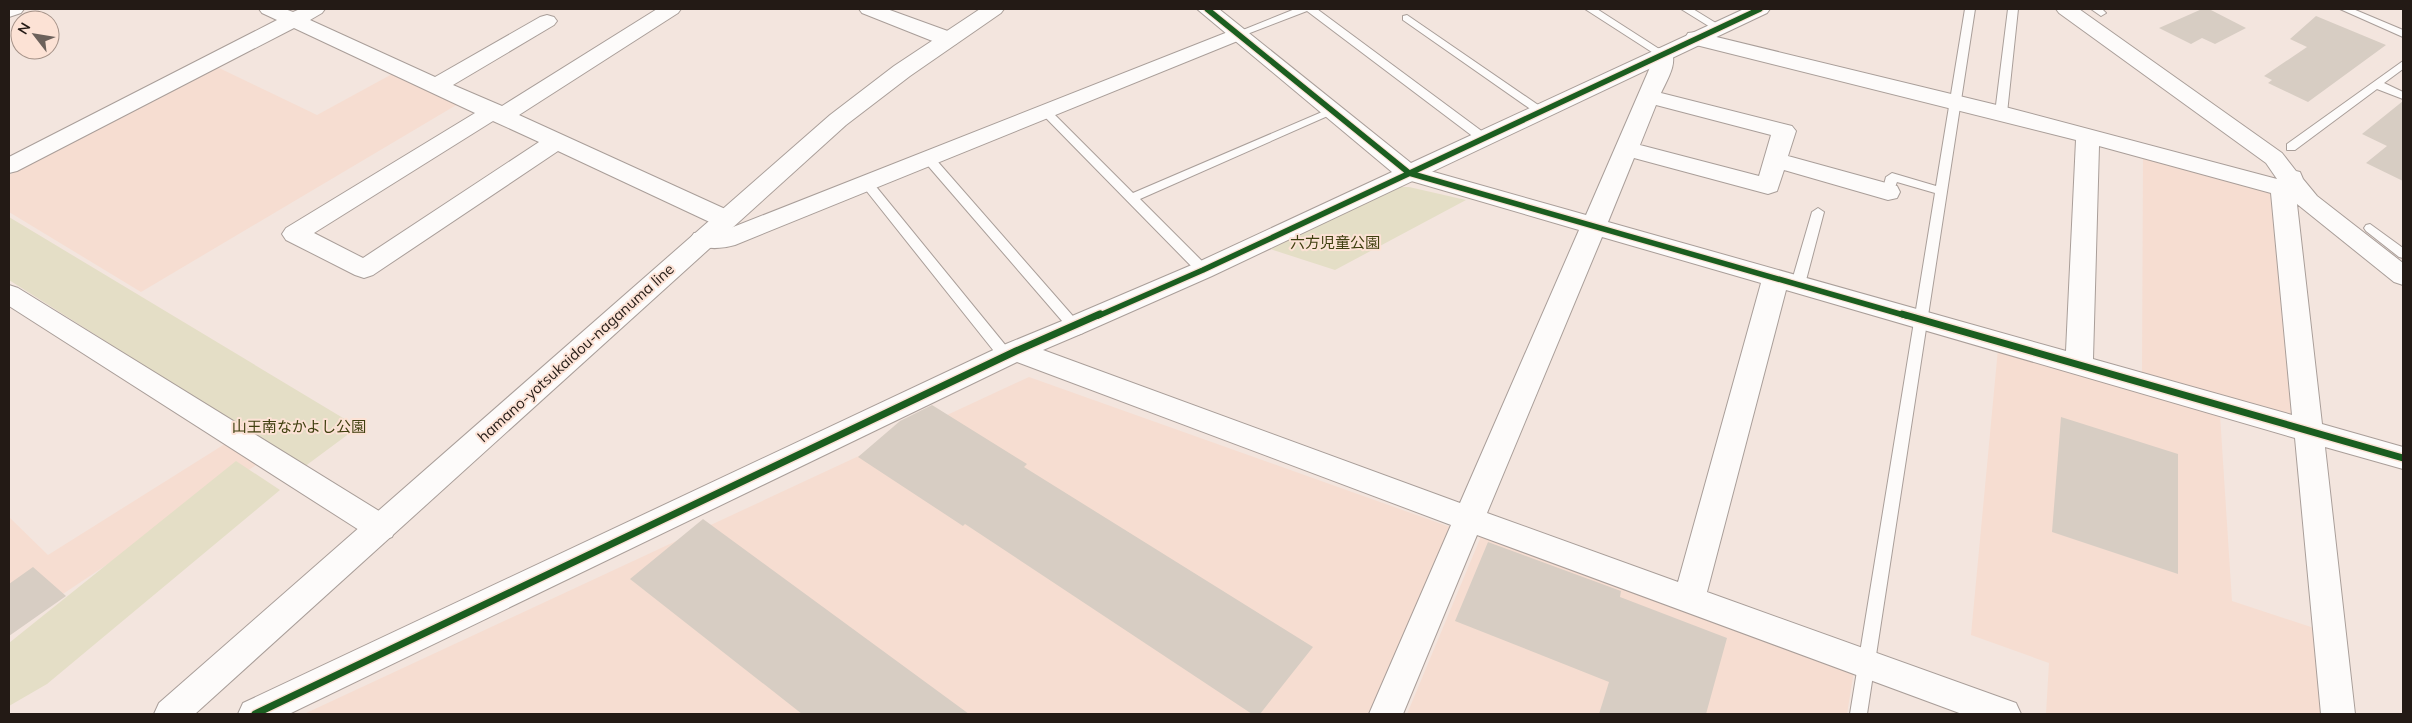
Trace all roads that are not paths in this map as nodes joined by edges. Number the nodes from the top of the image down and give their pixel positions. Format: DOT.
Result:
graph roads {
  1 [pos="14,9"];
  2 [pos="269,9"];
  3 [pos="315,9"];
  4 [pos="671,9"];
  5 [pos="869,9"];
  6 [pos="994,9"];
  7 [pos="1207,9"];
  8 [pos="1304,9"];
  9 [pos="1311,9"];
  10 [pos="1590,9"];
  11 [pos="1686,9"];
  12 [pos="1760,9"];
  13 [pos="1970,9"];
  14 [pos="2013,9"];
  15 [pos="2066,9"];
  16 [pos="2345,9"];
  17 [pos="9,11"];
  18 [pos="1406,18"];
  19 [pos="293,20"];
  20 [pos="547,20"];
  21 [pos="1718,28"];
  22 [pos="1238,34"];
  23 [pos="2403,34"];
  24 [pos="1696,38"];
  25 [pos="948,39"];
  26 [pos="1662,54"];
  27 [pos="2403,64"];
  28 [pos="2376,84"];
  29 [pos="438,85"];
  30 [pos="1648,96"];
  31 [pos="2403,96"];
  32 [pos="1955,102"];
  33 [pos="1044,110"];
  34 [pos="1333,111"];
  35 [pos="1540,111"];
  36 [pos="498,113"];
  37 [pos="2001,113"];
  38 [pos="2088,136"];
  39 [pos="1483,138"];
  40 [pos="557,141"];
  41 [pos="2291,147"];
  42 [pos="1626,149"];
  43 [pos="927,157"];
  44 [pos="1775,160"];
  45 [pos="9,166"];
  46 [pos="1409,173"];
  47 [pos="865,181"];
  48 [pos="2287,183"];
  49 [pos="1941,191"];
  50 [pos="1888,192"];
  51 [pos="1132,198"];
  52 [pos="1818,212"];
  53 [pos="726,219"];
  54 [pos="1593,225"];
  55 [pos="2370,228"];
  56 [pos="703,239"];
  57 [pos="2403,254"];
  58 [pos="1203,270"];
  59 [pos="2403,276"];
  60 [pos="1787,281"];
  61 [pos="9,294"];
  62 [pos="1920,319"];
  63 [pos="1074,326"];
  64 [pos="1011,354"];
  65 [pos="2080,365"];
  66 [pos="2307,430"];
  67 [pos="2403,458"];
  68 [pos="1468,519"];
  69 [pos="381,528"];
  70 [pos="1689,600"];
  71 [pos="1866,664"];
  72 [pos="172,714"];
  73 [pos="255,714"];
  74 [pos="1386,714"];
  75 [pos="1858,714"];
  76 [pos="2001,714"];
  77 [pos="2338,714"];
  1 -- 17 [label="street"];
  2 -- 19 [label="street"];
  3 -- 19 [label="street"];
  4 -- 36 [label="street"];
  5 -- 25 [label="street"];
  6 -- 25 [label="street, hamano-yotsukaidou-naganuma line"];
  7 -- 22 [label="street"];
  8 -- 22 [label="lane"];
  9 -- 39 [label="lane"];
  10 -- 26 [label="lane"];
  11 -- 21 [label="lane"];
  12 -- 21 [label="street"];
  13 -- 32 [label="lane"];
  14 -- 37 [label="lane"];
  15 -- 48 [label="street"];
  16 -- 23 [label="lane"];
  18 -- 35 [label="lane"];
  19 -- 29 [label="street"];
  19 -- 45 [label="street"];
  20 -- 29 [label="street"];
  21 -- 24 [label="street"];
  22 -- 33 [label="street"];
  22 -- 34 [label="street"];
  24 -- 26 [label="street"];
  24 -- 32 [label="street"];
  25 -- 53 [label="street, hamano-yotsukaidou-naganuma line"];
  26 -- 30 [label="street"];
  26 -- 35 [label="street"];
  27 -- 28 [label="lane"];
  28 -- 31 [label="lane"];
  28 -- 41 [label="lane"];
  29 -- 36 [label="street"];
  30 -- 42 [label="street"];
  30 -- 44 [label="street"];
  32 -- 37 [label="street"];
  32 -- 49 [label="lane"];
  33 -- 43 [label="street"];
  33 -- 51 [label="lane"];
  34 -- 46 [label="street"];
  34 -- 51 [label="lane"];
  35 -- 39 [label="street"];
  36 -- 40 [label="street"];
  36 -- 40 [label="street"];
  37 -- 38 [label="street"];
  38 -- 48 [label="street"];
  38 -- 65 [label="street"];
  39 -- 46 [label="street"];
  40 -- 53 [label="street"];
  42 -- 44 [label="street"];
  42 -- 54 [label="street"];
  43 -- 47 [label="street"];
  43 -- 63 [label="lane"];
  44 -- 50 [label="street"];
  46 -- 54 [label="street"];
  46 -- 58 [label="street"];
  47 -- 56 [label="street"];
  47 -- 64 [label="lane"];
  48 -- 59 [label="street"];
  48 -- 66 [label="street"];
  49 -- 50 [label="lane"];
  49 -- 62 [label="lane"];
  51 -- 58 [label="lane"];
  52 -- 60 [label="lane"];
  53 -- 56 [label="street, hamano-yotsukaidou-naganuma line"];
  54 -- 60 [label="street"];
  54 -- 68 [label="street"];
  55 -- 57 [label="lane"];
  56 -- 69 [label="street, hamano-yotsukaidou-naganuma line"];
  58 -- 63 [label="street"];
  60 -- 62 [label="street"];
  60 -- 70 [label="street"];
  61 -- 69 [label="street"];
  62 -- 65 [label="street"];
  62 -- 71 [label="lane"];
  63 -- 64 [label="street"];
  64 -- 68 [label="street"];
  64 -- 73 [label="street"];
  65 -- 66 [label="street"];
  66 -- 67 [label="street"];
  66 -- 77 [label="street"];
  68 -- 70 [label="street"];
  68 -- 74 [label="street"];
  69 -- 72 [label="street, hamano-yotsukaidou-naganuma line"];
  70 -- 71 [label="street"];
  71 -- 75 [label="lane"];
  71 -- 76 [label="street"];
}
